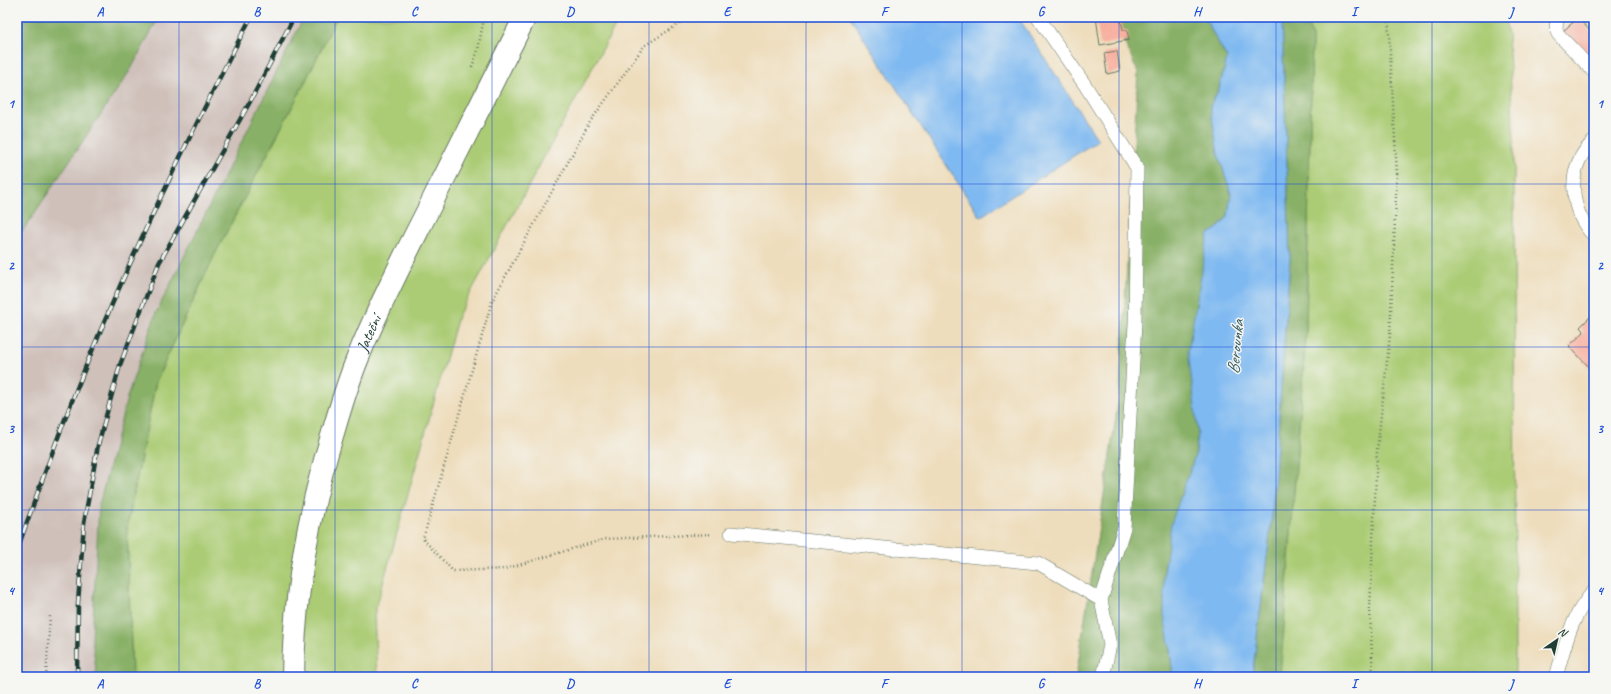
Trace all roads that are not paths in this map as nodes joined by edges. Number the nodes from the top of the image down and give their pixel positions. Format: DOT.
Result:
graph roads {
  1 [pos="525,17"];
  2 [pos="1038,17"];
  3 [pos="1557,17"];
  4 [pos="1594,72"];
  5 [pos="1594,142"];
  6 [pos="1594,236"];
  7 [pos="731,533"];
  8 [pos="1594,591"];
  9 [pos="1101,600"];
  10 [pos="294,677"];
  11 [pos="1103,677"];
  12 [pos="1556,677"];
  1 -- 10 [label="main road, Jateční"];
  2 -- 9 [label="lane"];
  3 -- 4 [label="lane"];
  5 -- 6 [label="lane"];
  7 -- 9 [label="lane"];
  8 -- 12 [label="lane"];
  9 -- 11 [label="lane"];
}
